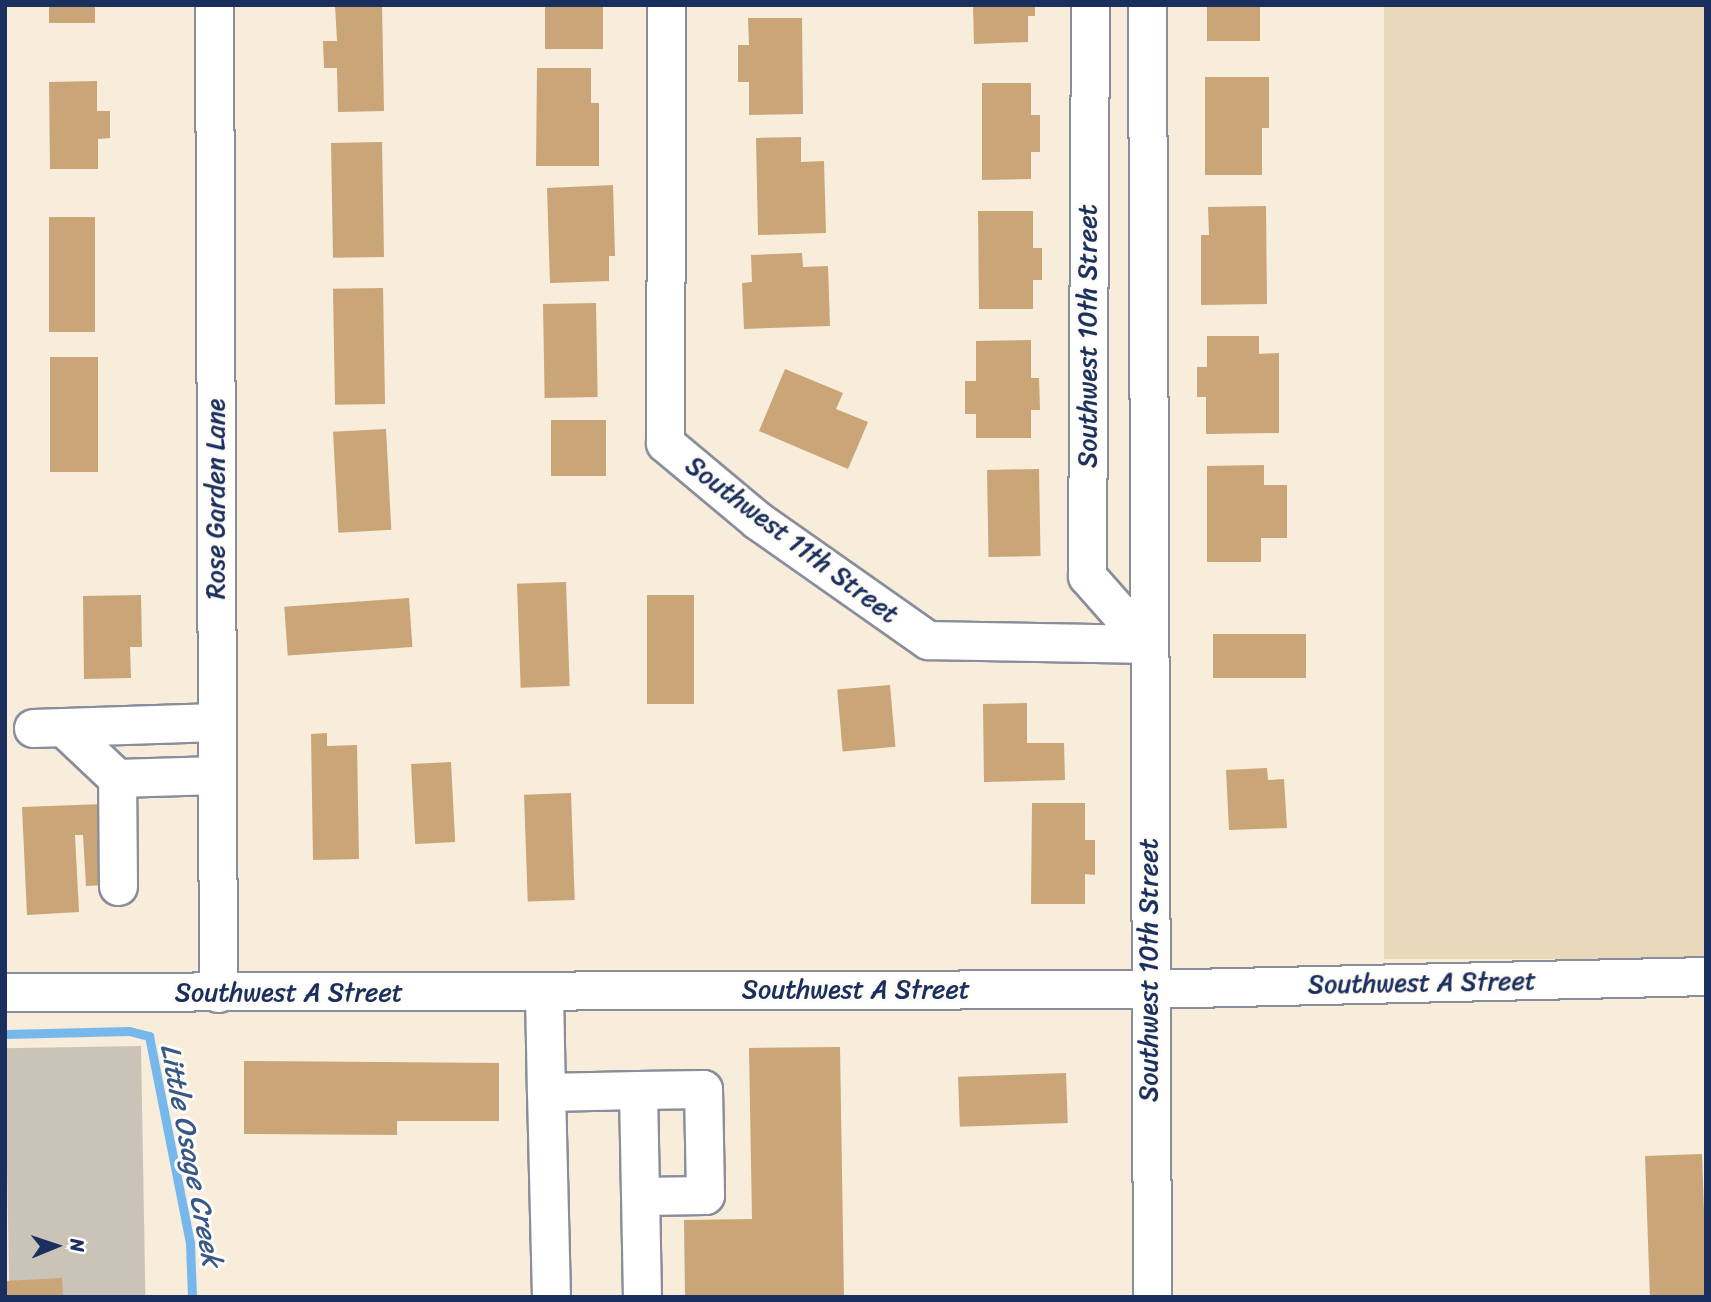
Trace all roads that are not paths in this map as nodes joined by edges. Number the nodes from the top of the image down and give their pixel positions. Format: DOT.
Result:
graph roads {
  1 [pos="214,5"];
  2 [pos="666,5"];
  3 [pos="1090,5"];
  4 [pos="1147,5"];
  5 [pos="1089,138"];
  6 [pos="1147,138"];
  7 [pos="1147,644"];
  8 [pos="217,722"];
  9 [pos="217,775"];
  10 [pos="117,778"];
  11 [pos="118,887"];
  12 [pos="1706,976"];
  13 [pos="1148,989"];
  14 [pos="5,992"];
  15 [pos="544,992"];
  16 [pos="218,993"];
  17 [pos="638,1090"];
  18 [pos="546,1092"];
  19 [pos="640,1196"];
  20 [pos="551,1297"];
  21 [pos="642,1297"];
  22 [pos="1152,1297"];
  1 -- 8 [label="street, Rose Garden Lane"];
  2 -- 7 [label="street, Southwest 11th Street"];
  3 -- 5 [label="street, Southwest 10th Street"];
  4 -- 6 [label="street, Southwest 10th Street"];
  5 -- 6 [label="street"];
  5 -- 7 [label="street, Southwest 10th Street"];
  6 -- 7 [label="street, Southwest 10th Street"];
  7 -- 13 [label="street, Southwest 10th Street"];
  8 -- 9 [label="street, Rose Garden Lane"];
  8 -- 10 [label="street"];
  9 -- 10 [label="street"];
  9 -- 16 [label="street, Rose Garden Lane"];
  10 -- 11 [label="street"];
  12 -- 13 [label="street, Southwest A Street"];
  13 -- 15 [label="street, Southwest A Street"];
  13 -- 22 [label="street, Southwest 10th Street"];
  14 -- 16 [label="street, Southwest A Street"];
  15 -- 16 [label="street, Southwest A Street"];
  15 -- 18 [label="street"];
  17 -- 18 [label="street"];
  17 -- 19 [label="street"];
  17 -- 19 [label="street"];
  18 -- 20 [label="street"];
  19 -- 21 [label="street"];
}
